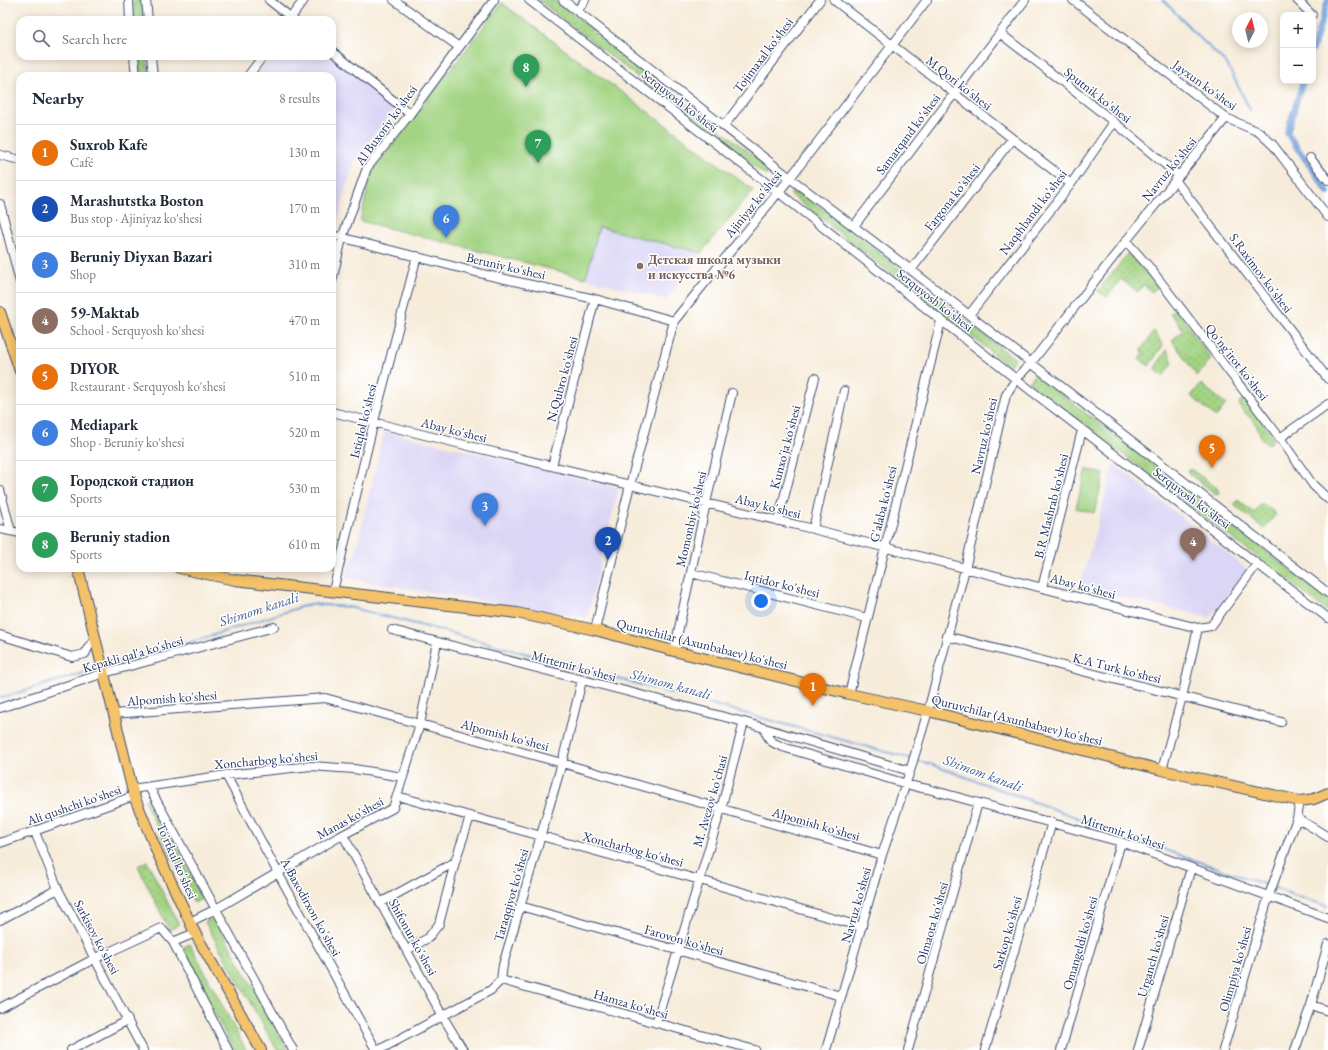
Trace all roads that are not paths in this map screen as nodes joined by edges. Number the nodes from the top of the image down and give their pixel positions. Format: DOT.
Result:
graph roads {
  1 [pos="128,0"];
  2 [pos="146,0"];
  3 [pos="269,0"];
  4 [pos="304,0"];
  5 [pos="394,0"];
  6 [pos="494,0"];
  7 [pos="529,0"];
  8 [pos="563,0"];
  9 [pos="585,0"];
  10 [pos="820,0"];
  11 [pos="834,0"];
  12 [pos="927,0"];
  13 [pos="1025,0"];
  14 [pos="1073,0"];
  15 [pos="1297,0"];
  16 [pos="577,11"];
  17 [pos="1309,12"];
  18 [pos="130,16"];
  19 [pos="148,16"];
  20 [pos="288,16"];
  21 [pos="293,16"];
  22 [pos="1001,34"];
  23 [pos="891,46"];
  24 [pos="459,47"];
  25 [pos="336,54"];
  26 [pos="134,60"];
  27 [pos="151,60"];
  28 [pos="260,60"];
  29 [pos="136,72"];
  30 [pos="153,72"];
  31 [pos="251,72"];
  32 [pos="954,94"];
  33 [pos="410,114"];
  34 [pos="1226,118"];
  35 [pos="1114,122"];
  36 [pos="724,126"];
  37 [pos="1012,139"];
  38 [pos="0,156"];
  39 [pos="1310,158"];
  40 [pos="16,159"];
  41 [pos="790,178"];
  42 [pos="1177,178"];
  43 [pos="1328,180"];
  44 [pos="1071,184"];
  45 [pos="778,192"];
  46 [pos="0,204"];
  47 [pos="1328,217"];
  48 [pos="854,226"];
  49 [pos="336,236"];
  50 [pos="342,238"];
  51 [pos="1126,241"];
  52 [pos="417,256"];
  53 [pos="336,264"];
  54 [pos="16,266"];
  55 [pos="911,270"];
  56 [pos="595,300"];
  57 [pos="0,312"];
  58 [pos="970,315"];
  59 [pos="941,320"];
  60 [pos="674,321"];
  61 [pos="16,345"];
  62 [pos="1031,363"];
  63 [pos="815,378"];
  64 [pos="1016,379"];
  65 [pos="1328,379"];
  66 [pos="844,391"];
  67 [pos="732,393"];
  68 [pos="1328,404"];
  69 [pos="336,413"];
  70 [pos="374,422"];
  71 [pos="1082,430"];
  72 [pos="1280,438"];
  73 [pos="552,466"];
  74 [pos="630,486"];
  75 [pos="0,490"];
  76 [pos="1328,499"];
  77 [pos="706,503"];
  78 [pos="778,521"];
  79 [pos="0,529"];
  80 [pos="813,529"];
  81 [pos="11,531"];
  82 [pos="16,532"];
  83 [pos="884,547"];
  84 [pos="1257,564"];
  85 [pos="965,569"];
  86 [pos="79,572"];
  87 [pos="197,572"];
  88 [pos="691,573"];
  89 [pos="1042,588"];
  90 [pos="333,591"];
  91 [pos="1328,593"];
  92 [pos="867,618"];
  93 [pos="1328,618"];
  94 [pos="274,627"];
  95 [pos="1198,628"];
  96 [pos="392,630"];
  97 [pos="595,630"];
  98 [pos="0,635"];
  99 [pos="946,636"];
  100 [pos="96,640"];
  101 [pos="437,642"];
  102 [pos="674,651"];
  103 [pos="103,672"];
  104 [pos="582,680"];
  105 [pos="849,694"];
  106 [pos="1182,696"];
  107 [pos="0,708"];
  108 [pos="928,711"];
  109 [pos="113,714"];
  110 [pos="744,722"];
  111 [pos="1281,722"];
  112 [pos="420,724"];
  113 [pos="764,728"];
  114 [pos="562,763"];
  115 [pos="911,769"];
  116 [pos="1162,770"];
  117 [pos="226,775"];
  118 [pos="403,776"];
  119 [pos="906,784"];
  120 [pos="149,787"];
  121 [pos="133,793"];
  122 [pos="1328,793"];
  123 [pos="397,796"];
  124 [pos="1300,801"];
  125 [pos="978,803"];
  126 [pos="721,809"];
  127 [pos="470,817"];
  128 [pos="1297,818"];
  129 [pos="1052,822"];
  130 [pos="35,832"];
  131 [pos="343,835"];
  132 [pos="540,836"];
  133 [pos="1328,837"];
  134 [pos="1121,842"];
  135 [pos="0,843"];
  136 [pos="882,855"];
  137 [pos="455,862"];
  138 [pos="1191,868"];
  139 [pos="278,874"];
  140 [pos="700,880"];
  141 [pos="58,889"];
  142 [pos="1269,895"];
  143 [pos="380,903"];
  144 [pos="520,906"];
  145 [pos="216,909"];
  146 [pos="1328,918"];
  147 [pos="0,920"];
  148 [pos="190,922"];
  149 [pos="862,927"];
  150 [pos="195,933"];
  151 [pos="173,942"];
  152 [pos="1328,944"];
  153 [pos="407,950"];
  154 [pos="678,951"];
  155 [pos="94,959"];
  156 [pos="501,980"];
  157 [pos="842,996"];
  158 [pos="1311,1005"];
  159 [pos="0,1008"];
  160 [pos="1328,1011"];
  161 [pos="442,1015"];
  162 [pos="128,1020"];
  163 [pos="656,1023"];
  164 [pos="71,1050"];
  165 [pos="143,1050"];
  166 [pos="228,1050"];
  167 [pos="260,1050"];
  168 [pos="293,1050"];
  169 [pos="376,1050"];
  170 [pos="379,1050"];
  171 [pos="463,1050"];
  172 [pos="755,1050"];
  173 [pos="826,1050"];
  174 [pos="908,1050"];
  175 [pos="985,1050"];
  176 [pos="1061,1050"];
  177 [pos="1138,1050"];
  178 [pos="1223,1050"];
  179 [pos="1296,1050"];
  1 -- 18 [label="street"];
  2 -- 19 [label="street"];
  3 -- 20 [label="street"];
  4 -- 21 [label="street"];
  5 -- 24 [label="street"];
  6 -- 24 [label="street, Al Buxoriy ko'shesi"];
  7 -- 45 [label="street, Serquyosh ko'shesi"];
  8 -- 16 [label="street, Serquyosh ko'shesi"];
  9 -- 16 [label="street"];
  10 -- 36 [label="street, Tojimaxal ko'shesi"];
  11 -- 23 [label="street, M.Qori ko'shesi"];
  12 -- 23 [label="street, Ajiniyaz ko'shesi"];
  13 -- 22 [label="street, Samarqand ko'shesi"];
  14 -- 34 [label="street, Jayxun ko'shesi"];
  15 -- 17 [label="street"];
  16 -- 36 [label="street, Serquyosh ko'shesi"];
  22 -- 32 [label="street, Samarqand ko'shesi"];
  22 -- 35 [label="street, Sputnik ko'shesi"];
  23 -- 32 [label="street, M.Qori ko'shesi"];
  23 -- 41 [label="street, Ajiniyaz ko'shesi"];
  24 -- 33 [label="street, Al Buxoriy ko'shesi"];
  25 -- 33 [label="street"];
  26 -- 29 [label="street"];
  27 -- 30 [label="street"];
  28 -- 31 [label="street"];
  32 -- 37 [label="street, M.Qori ko'shesi"];
  32 -- 48 [label="street, Samarqand ko'shesi"];
  33 -- 50 [label="street, Al Buxoriy ko'shesi"];
  34 -- 42 [label="street, Navruz ko'shesi"];
  34 -- 47 [label="street, Jayxun ko'shesi"];
  35 -- 42 [label="street, Sputnik ko'shesi"];
  35 -- 44 [label="street, Naqshbandi ko'shesi"];
  36 -- 41 [label="street, Serquyosh ko'shesi"];
  37 -- 44 [label="street, M.Qori ko'shesi"];
  37 -- 55 [label="street, Fargona ko'shesi"];
  38 -- 40 [label="street"];
  39 -- 43 [label="street"];
  41 -- 45 [label="street, Ajiniyaz ko'shesi"];
  41 -- 48 [label="street, Serquyosh ko'shesi"];
  42 -- 51 [label="street, Navruz ko'shesi"];
  42 -- 65 [label="street, S.Raximov ko'shesi"];
  44 -- 58 [label="street, Naqshbandi ko'shesi"];
  45 -- 59 [label="street, Serquyosh ko'shesi"];
  45 -- 60 [label="street, Ajiniyaz ko'shesi"];
  46 -- 54 [label="street"];
  48 -- 55 [label="street, Serquyosh ko'shesi"];
  49 -- 50 [label="street, Beruniy ko'shesi"];
  50 -- 52 [label="street, Beruniy ko'shesi"];
  50 -- 53 [label="street, Al Buxoriy ko'shesi"];
  51 -- 62 [label="street, Navruz ko'shesi"];
  51 -- 72 [label="street, Qo'ng'irot ko'shesi"];
  52 -- 56 [label="street, Beruniy ko'shesi"];
  52 -- 70 [label="street, Istiqlol ko'shesi"];
  55 -- 58 [label="street, Serquyosh ko'shesi"];
  56 -- 60 [label="street, Beruniy ko'shesi"];
  56 -- 73 [label="street, N.Qubro ko'shesi"];
  57 -- 61 [label="main road"];
  58 -- 62 [label="street, Serquyosh ko'shesi"];
  59 -- 64 [label="street, Serquyosh ko'shesi"];
  59 -- 83 [label="street, G'alaba ko'shesi"];
  60 -- 74 [label="street, Ajiniyaz ko'shesi"];
  62 -- 64 [label="street, Navruz ko'shesi"];
  62 -- 91 [label="street, Serquyosh ko'shesi"];
  63 -- 78 [label="street, Kunxo'ja ko'shesi"];
  64 -- 71 [label="street, Serquyosh ko'shesi"];
  64 -- 85 [label="street, Navruz ko'shesi"];
  66 -- 80 [label="street"];
  67 -- 77 [label="street, Momonbiy ko'shesi"];
  68 -- 72 [label="street"];
  69 -- 70 [label="street, Abay ko'shesi"];
  70 -- 73 [label="street, Abay ko'shesi"];
  70 -- 90 [label="street, Istiqlol ko'shesi"];
  71 -- 84 [label="street, Serquyosh ko'shesi"];
  71 -- 89 [label="street, B.R Mashrab ko'shesi"];
  72 -- 76 [label="street, Qo'ng'irot ko'shesi"];
  73 -- 74 [label="street, Abay ko'shesi"];
  74 -- 77 [label="street, Abay ko'shesi"];
  74 -- 97 [label="street, Ajiniyaz ko'shesi"];
  75 -- 81 [label="street"];
  77 -- 78 [label="street, Abay ko'shesi"];
  77 -- 88 [label="street, Momonbiy ko'shesi"];
  78 -- 80 [label="street, Abay ko'shesi"];
  79 -- 81 [label="street"];
  80 -- 83 [label="street, Abay ko'shesi"];
  81 -- 82 [label="street"];
  83 -- 85 [label="street, Abay ko'shesi"];
  83 -- 92 [label="street, G'alaba ko'shesi"];
  84 -- 93 [label="street, Serquyosh ko'shesi"];
  84 -- 95 [label="street"];
  85 -- 89 [label="street, Abay ko'shesi"];
  85 -- 99 [label="street, Navruz ko'shesi"];
  86 -- 100 [label="main road"];
  87 -- 90 [label="main road, Quruvchilar (Axunbabaev) ko'shesi"];
  88 -- 92 [label="street, Iqtidor ko'shesi"];
  88 -- 102 [label="street, Momonbiy ko'shesi"];
  89 -- 95 [label="street, Abay ko'shesi"];
  90 -- 97 [label="main road, Quruvchilar (Axunbabaev) ko'shesi"];
  92 -- 105 [label="street, G'alaba ko'shesi"];
  94 -- 103 [label="street, Kepakli qal'a ko'shesi"];
  95 -- 106 [label="street"];
  96 -- 101 [label="street, Mirtemir ko'shesi"];
  97 -- 102 [label="main road, Quruvchilar (Axunbabaev) ko'shesi"];
  98 -- 100 [label="street"];
  99 -- 106 [label="street, K.A Turk ko'shesi"];
  99 -- 108 [label="street, Navruz ko'shesi"];
  100 -- 103 [label="main road, To'rtkul ko'shesi"];
  101 -- 104 [label="street, Mirtemir ko'shesi"];
  101 -- 112 [label="street, Manas ko'shesi"];
  102 -- 105 [label="main road, Quruvchilar (Axunbabaev) ko'shesi"];
  103 -- 107 [label="street, Kepakli qal'a ko'shesi"];
  103 -- 109 [label="main road, To'rtkul ko'shesi"];
  104 -- 110 [label="street, Mirtemir ko'shesi"];
  104 -- 114 [label="street, Taraqqiyot ko'shesi"];
  105 -- 108 [label="main road, Quruvchilar (Axunbabaev) ko'shesi"];
  106 -- 111 [label="street, K.A Turk ko'shesi"];
  106 -- 116 [label="street"];
  108 -- 115 [label="street, Navruz ko'shesi"];
  108 -- 116 [label="main road, Quruvchilar (Axunbabaev) ko'shesi"];
  109 -- 112 [label="street, Alpomish ko'shesi"];
  109 -- 121 [label="main road, To'rtkul ko'shesi"];
  110 -- 113 [label="street, Mirtemir ko'shesi"];
  110 -- 126 [label="street, M. Avezov ko'chasi"];
  112 -- 114 [label="street, Alpomish ko'shesi"];
  112 -- 118 [label="street, Manas ko'shesi"];
  113 -- 115 [label="street, Mirtemir ko'shesi"];
  113 -- 119 [label="street, Mirtemir ko'shesi"];
  114 -- 126 [label="street, Alpomish ko'shesi"];
  114 -- 132 [label="street, Taraqqiyot ko'shesi"];
  115 -- 119 [label="street, Navruz ko'shesi"];
  116 -- 124 [label="main road, Quruvchilar (Axunbabaev) ko'shesi"];
  117 -- 118 [label="street, Xoncharbog ko'shesi"];
  117 -- 120 [label="street, Xoncharbog ko'shesi"];
  117 -- 139 [label="street, A.Baxodirxon ko'shesi"];
  118 -- 123 [label="street, Manas ko'shesi"];
  119 -- 125 [label="street, Mirtemir ko'shesi"];
  119 -- 136 [label="street, Navruz ko'shesi"];
  120 -- 121 [label="street, Xoncharbog ko'shesi"];
  120 -- 145 [label="street"];
  121 -- 130 [label="street, Ali qushchi ko'shesi"];
  121 -- 148 [label="main road, To'rtkul ko'shesi"];
  122 -- 124 [label="main road, Quruvchilar (Axunbabaev) ko'shesi"];
  123 -- 127 [label="street, Xoncharbog ko'shesi"];
  123 -- 131 [label="street, Manas ko'shesi"];
  124 -- 128 [label="street, Olimpiya ko'shesi"];
  125 -- 129 [label="street, Mirtemir ko'shesi"];
  125 -- 174 [label="street, Olmaota ko'shesi"];
  126 -- 136 [label="street, Alpomish ko'shesi"];
  126 -- 140 [label="street, M. Avezov ko'chasi"];
  127 -- 132 [label="street, Xoncharbog ko'shesi"];
  127 -- 137 [label="street"];
  128 -- 133 [label="street"];
  128 -- 142 [label="street, Olimpiya ko'shesi"];
  129 -- 134 [label="street, Mirtemir ko'shesi"];
  129 -- 175 [label="street, Sarkop ko'shesi"];
  130 -- 135 [label="street, Ali qushchi ko'shesi"];
  130 -- 141 [label="street, Sarkisov ko'shesi"];
  131 -- 139 [label="street, Manas ko'shesi"];
  131 -- 143 [label="street, Shifonur ko'shesi"];
  132 -- 140 [label="street, Xoncharbog ko'shesi"];
  132 -- 144 [label="street, Taraqqiyot ko'shesi"];
  134 -- 138 [label="street, Mirtemir ko'shesi"];
  134 -- 176 [label="street, Omangeldi ko'shesi"];
  136 -- 149 [label="street, Navruz ko'shesi"];
  137 -- 143 [label="street"];
  137 -- 153 [label="street"];
  138 -- 142 [label="street, Mirtemir ko'shesi"];
  138 -- 177 [label="street, Urganch ko'shesi"];
  139 -- 145 [label="street, Manas ko'shesi"];
  139 -- 169 [label="street, A.Baxodirxon ko'shesi"];
  140 -- 149 [label="street, Xoncharbog ko'shesi"];
  140 -- 154 [label="street, M. Avezov ko'chasi"];
  141 -- 147 [label="street"];
  141 -- 155 [label="street, Sarkisov ko'shesi"];
  142 -- 146 [label="street, Mirtemir ko'shesi"];
  142 -- 178 [label="street, Olimpiya ko'shesi"];
  143 -- 153 [label="street, Shifonur ko'shesi"];
  144 -- 154 [label="street, Farovon ko'shesi"];
  144 -- 156 [label="street, Taraqqiyot ko'shesi"];
  145 -- 148 [label="street, Manas ko'shesi"];
  145 -- 168 [label="street"];
  148 -- 150 [label="main road, To'rtkul ko'shesi"];
  149 -- 157 [label="street, Navruz ko'shesi"];
  150 -- 151 [label="street"];
  150 -- 167 [label="main road, To'rtkul ko'shesi"];
  151 -- 155 [label="street"];
  151 -- 166 [label="street"];
  152 -- 158 [label="street"];
  153 -- 161 [label="street, Shifonur ko'shesi"];
  154 -- 157 [label="street, Farovon ko'shesi"];
  154 -- 163 [label="street, M. Avezov ko'chasi"];
  155 -- 159 [label="street"];
  155 -- 162 [label="street, Sarkisov ko'shesi"];
  156 -- 161 [label="street"];
  156 -- 163 [label="street, Hamza ko'shesi"];
  157 -- 173 [label="street, Navruz ko'shesi"];
  158 -- 160 [label="street"];
  158 -- 179 [label="street"];
  161 -- 170 [label="street"];
  161 -- 171 [label="street, Shifonur ko'shesi"];
  162 -- 164 [label="street"];
  162 -- 165 [label="street, Sarkisov ko'shesi"];
  163 -- 172 [label="street, Hamza ko'shesi"];
}
